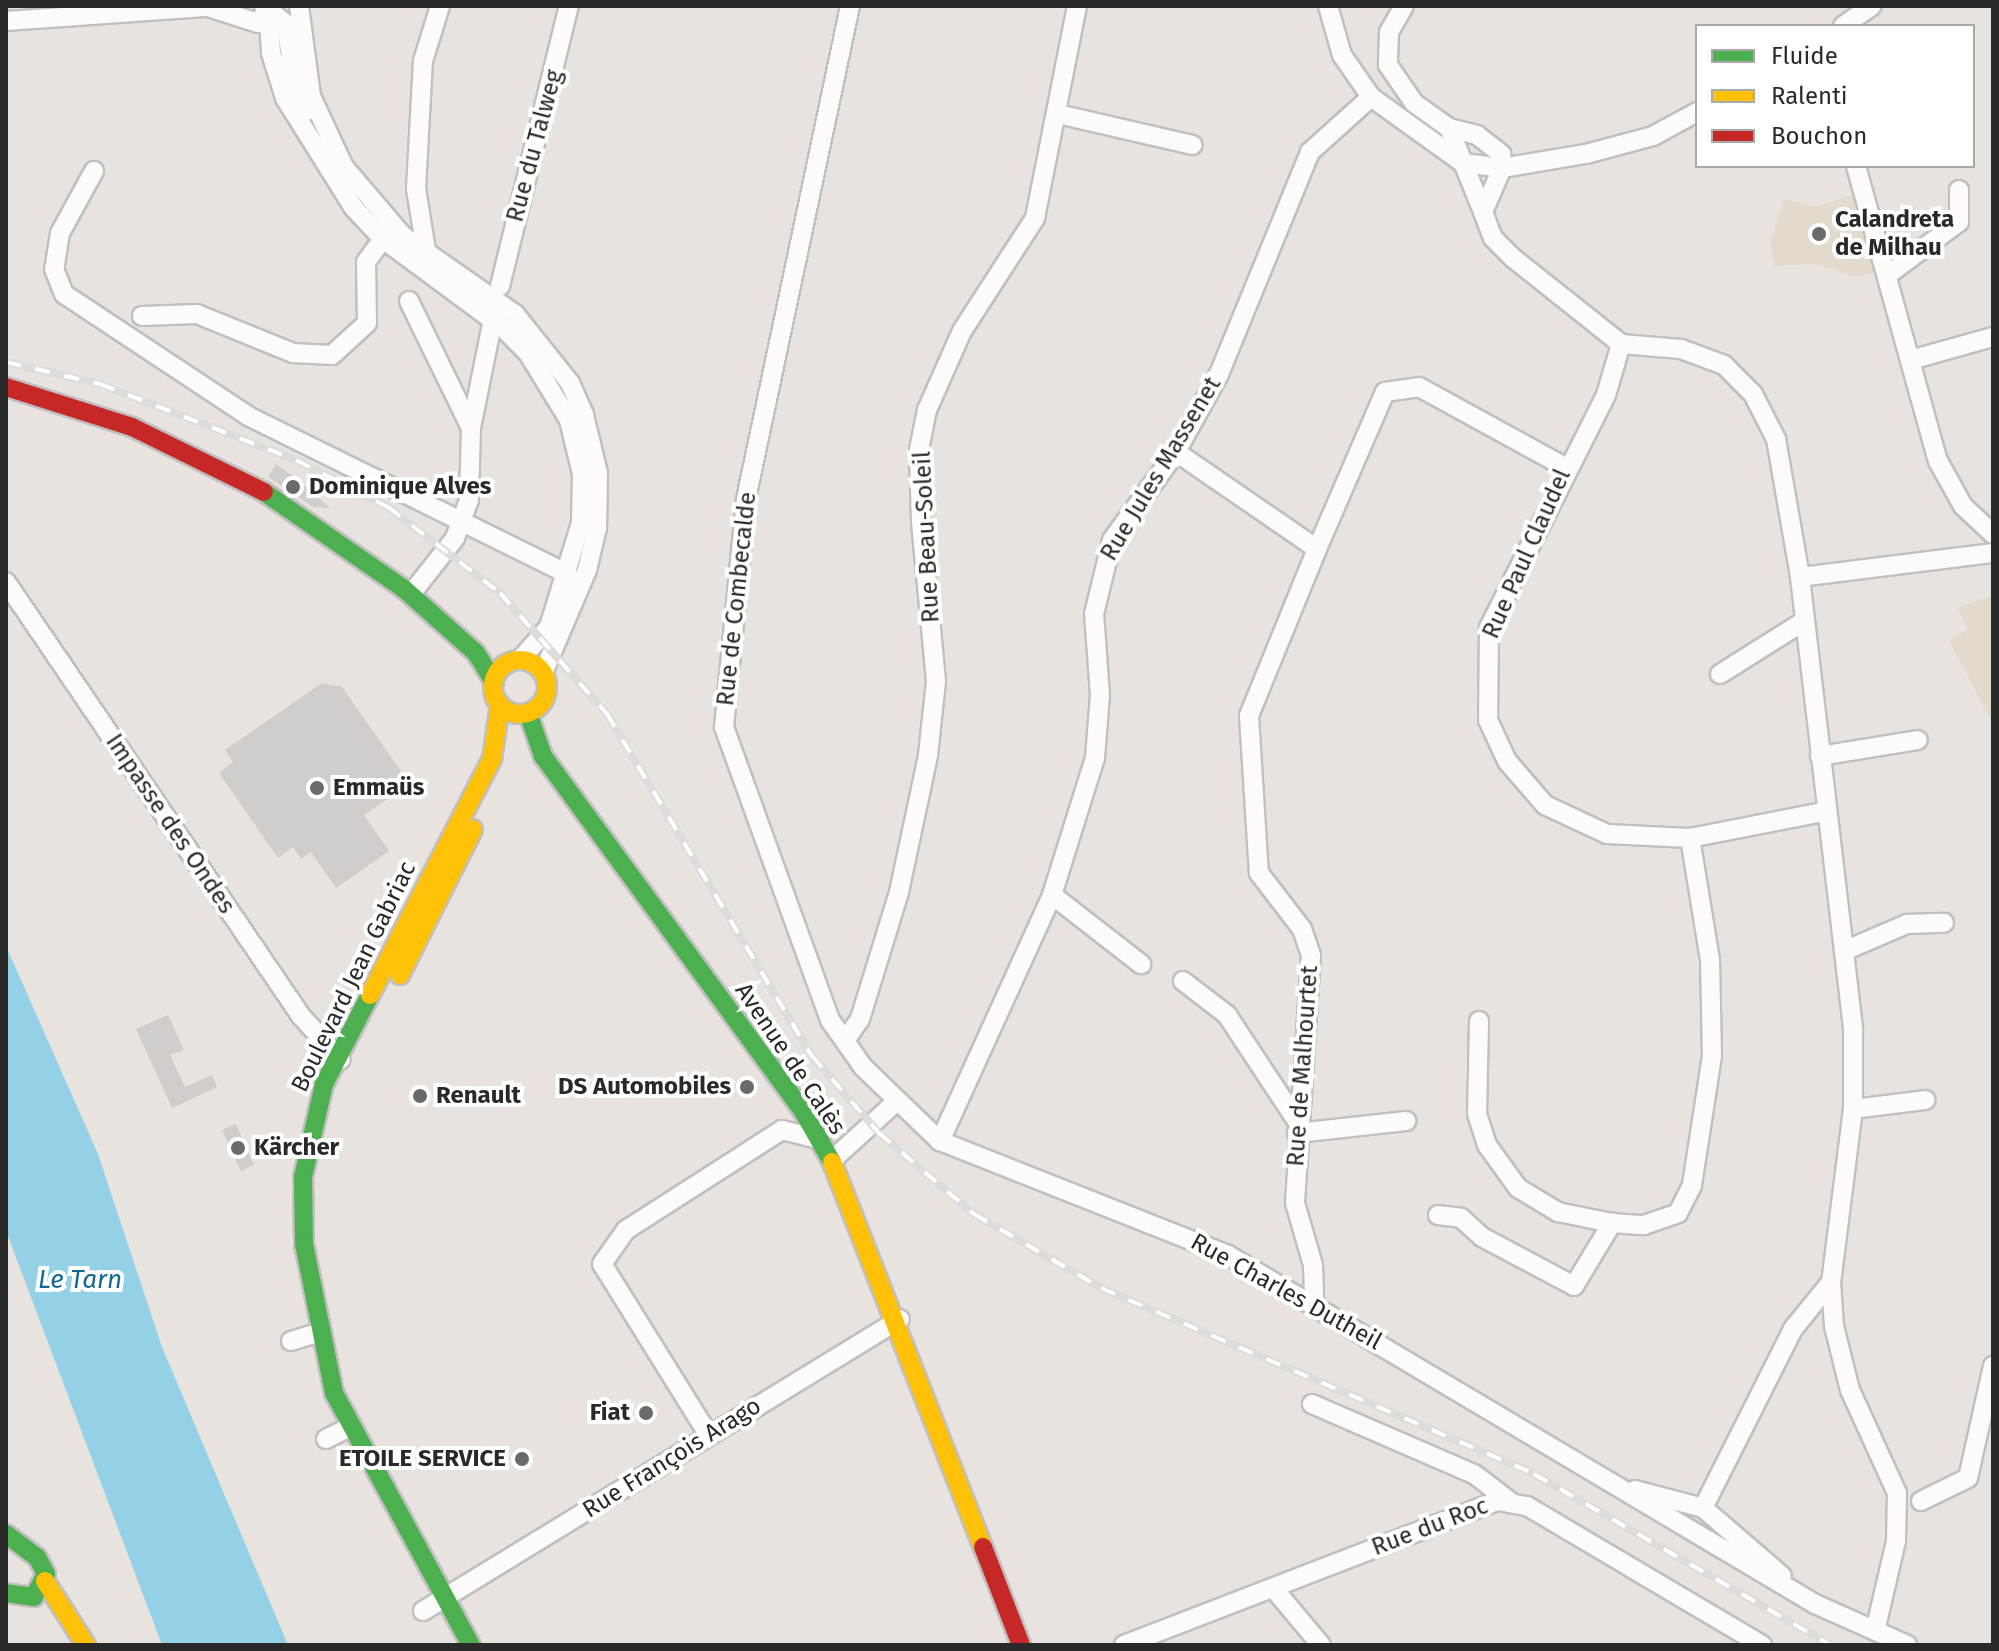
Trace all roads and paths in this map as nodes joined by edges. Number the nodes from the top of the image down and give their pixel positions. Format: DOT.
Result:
graph roads {
  1 [pos="299,6"];
  2 [pos="440,6"];
  3 [pos="569,6"];
  4 [pos="850,6"];
  5 [pos="1077,6"];
  6 [pos="1328,6"];
  7 [pos="1404,6"];
  8 [pos="1872,6"];
  9 [pos="216,7"];
  10 [pos="268,7"];
  11 [pos="152,9"];
  12 [pos="6,21"];
  13 [pos="1846,24"];
  14 [pos="1371,97"];
  15 [pos="1695,113"];
  16 [pos="1058,114"];
  17 [pos="1449,128"];
  18 [pos="327,140"];
  19 [pos="1192,145"];
  20 [pos="1462,156"];
  21 [pos="1502,161"];
  22 [pos="1857,168"];
  23 [pos="94,171"];
  24 [pos="1959,190"];
  25 [pos="1483,212"];
  26 [pos="383,239"];
  27 [pos="426,250"];
  28 [pos="1890,273"];
  29 [pos="500,286"];
  30 [pos="409,301"];
  31 [pos="142,316"];
  32 [pos="492,324"];
  33 [pos="1993,337"];
  34 [pos="1621,344"];
  35 [pos="1914,359"];
  36 [pos="6,387"];
  37 [pos="471,428"];
  38 [pos="1176,452"];
  39 [pos="1565,467"];
  40 [pos="463,519"];
  41 [pos="1991,528"];
  42 [pos="1317,549"];
  43 [pos="1993,553"];
  44 [pos="568,574"];
  45 [pos="1800,577"];
  46 [pos="6,582"];
  47 [pos="411,594"];
  48 [pos="1801,623"];
  49 [pos="476,653"];
  50 [pos="512,662"];
  51 [pos="543,673"];
  52 [pos="1720,674"];
  53 [pos="494,682"];
  54 [pos="500,705"];
  55 [pos="526,713"];
  56 [pos="1918,740"];
  57 [pos="1820,756"];
  58 [pos="1823,812"];
  59 [pos="1690,838"];
  60 [pos="1052,895"];
  61 [pos="1944,923"];
  62 [pos="425,926"];
  63 [pos="1844,951"];
  64 [pos="1141,964"];
  65 [pos="1183,981"];
  66 [pos="1479,1021"];
  67 [pos="846,1039"];
  68 [pos="339,1057"];
  69 [pos="1925,1100"];
  70 [pos="897,1101"];
  71 [pos="1853,1109"];
  72 [pos="1406,1121"];
  73 [pos="1297,1127"];
  74 [pos="815,1138"];
  75 [pos="940,1141"];
  76 [pos="322,1145"];
  77 [pos="831,1161"];
  78 [pos="1438,1215"];
  79 [pos="1612,1223"];
  80 [pos="1831,1282"];
  81 [pos="311,1284"];
  82 [pos="1314,1301"];
  83 [pos="900,1319"];
  84 [pos="318,1333"];
  85 [pos="291,1341"];
  86 [pos="1993,1366"];
  87 [pos="1312,1404"];
  88 [pos="348,1428"];
  89 [pos="708,1434"];
  90 [pos="326,1439"];
  91 [pos="1613,1484"];
  92 [pos="1921,1501"];
  93 [pos="1512,1503"];
  94 [pos="1703,1508"];
  95 [pos="6,1534"];
  96 [pos="31,1553"];
  97 [pos="6,1558"];
  98 [pos="45,1581"];
  99 [pos="1274,1589"];
  100 [pos="6,1593"];
  101 [pos="27,1599"];
  102 [pos="445,1600"];
  103 [pos="1815,1604"];
  104 [pos="423,1611"];
  105 [pos="1875,1631"];
  106 [pos="72,1645"];
  107 [pos="86,1645"];
  108 [pos="471,1645"];
  109 [pos="1021,1645"];
  110 [pos="1124,1645"];
  111 [pos="1321,1645"];
  112 [pos="1762,1645"];
  113 [pos="1907,1645"];
  1 -- 18 [label="street"];
  2 -- 27 [label="street"];
  3 -- 29 [label="street, Rue du Talweg"];
  4 -- 67 [label="street, Rue de Combecalde"];
  5 -- 16 [label="street, Rue Beau-Soleil"];
  6 -- 14 [label="street"];
  7 -- 17 [label="street"];
  8 -- 13 [label="street"];
  9 -- 10 [label="street"];
  9 -- 11 [label="street"];
  10 -- 18 [label="street"];
  10 -- 26 [label="street"];
  11 -- 12 [label="street"];
  14 -- 20 [label="street"];
  14 -- 38 [label="street, Rue Jules Massenet"];
  15 -- 21 [label="street"];
  16 -- 19 [label="street"];
  16 -- 67 [label="street, Rue Beau-Soleil"];
  17 -- 20 [label="street"];
  17 -- 21 [label="street"];
  18 -- 27 [label="street"];
  20 -- 21 [label="street"];
  20 -- 25 [label="street"];
  21 -- 25 [label="street"];
  22 -- 28 [label="street"];
  23 -- 40 [label="street"];
  24 -- 28 [label="street"];
  25 -- 34 [label="street"];
  26 -- 31 [label="street"];
  26 -- 44 [label="street"];
  27 -- 51 [label="street"];
  28 -- 35 [label="street"];
  30 -- 37 [label="street"];
  32 -- 37 [label="street"];
  33 -- 35 [label="street"];
  34 -- 39 [label="street, Rue Paul Claudel"];
  34 -- 45 [label="street"];
  35 -- 41 [label="street"];
  36 -- 47 [label="main road"];
  37 -- 40 [label="street"];
  38 -- 42 [label="street"];
  38 -- 60 [label="street, Rue Jules Massenet"];
  39 -- 42 [label="street, Rue de Malhourtet"];
  39 -- 59 [label="street, Rue Paul Claudel"];
  40 -- 44 [label="street"];
  40 -- 47 [label="street"];
  42 -- 73 [label="street, Rue de Malhourtet"];
  43 -- 45 [label="street"];
  44 -- 50 [label="street"];
  45 -- 48 [label="street"];
  46 -- 68 [label="street, Impasse des Ondes"];
  47 -- 49 [label="main road"];
  48 -- 52 [label="street"];
  48 -- 57 [label="street"];
  49 -- 50 [label="main road"];
  49 -- 53 [label="main road"];
  50 -- 51 [label="main road"];
  50 -- 53 [label="main road"];
  51 -- 55 [label="main road"];
  53 -- 54 [label="main road"];
  54 -- 55 [label="main road"];
  54 -- 68 [label="main road, Boulevard Jean Gabriac"];
  55 -- 62 [label="main road, Boulevard Jean Gabriac"];
  55 -- 74 [label="main road, Avenue de Calès"];
  56 -- 57 [label="street"];
  57 -- 58 [label="street"];
  58 -- 59 [label="street, Rue Paul Claudel"];
  58 -- 63 [label="street"];
  59 -- 79 [label="street"];
  60 -- 64 [label="street"];
  60 -- 75 [label="street, Rue Jules Massenet"];
  61 -- 63 [label="street"];
  62 -- 68 [label="street, Boulevard Jean Gabriac"];
  62 -- 76 [label="main road, Boulevard Jean Gabriac"];
  63 -- 71 [label="street"];
  65 -- 73 [label="street"];
  66 -- 79 [label="street"];
  67 -- 70 [label="street, Rue de Combecalde"];
  68 -- 76 [label="street, Boulevard Jean Gabriac"];
  68 -- 81 [label="main road, Boulevard Jean Gabriac"];
  69 -- 71 [label="street"];
  70 -- 75 [label="street, Rue de Combecalde"];
  70 -- 77 [label="street"];
  71 -- 80 [label="street"];
  72 -- 73 [label="street"];
  73 -- 82 [label="street, Rue de Malhourtet"];
  74 -- 77 [label="main road, Avenue de Calès"];
  74 -- 89 [label="street"];
  75 -- 82 [label="street, Rue Charles Dutheil"];
  76 -- 81 [label="main road, Boulevard Jean Gabriac"];
  77 -- 83 [label="main road, Avenue de Calès"];
  78 -- 79 [label="street"];
  80 -- 94 [label="street"];
  80 -- 105 [label="street"];
  81 -- 84 [label="main road, Boulevard Jean Gabriac"];
  82 -- 91 [label="street, Rue Charles Dutheil"];
  83 -- 89 [label="street, Rue François Arago"];
  83 -- 109 [label="main road, Avenue de Calès"];
  84 -- 85 [label="street"];
  84 -- 88 [label="main road, Boulevard Jean Gabriac"];
  86 -- 92 [label="street"];
  87 -- 93 [label="street"];
  88 -- 90 [label="street"];
  88 -- 102 [label="main road, Boulevard Jean Gabriac"];
  89 -- 102 [label="street, Rue François Arago"];
  91 -- 94 [label="street, Rue Charles Dutheil"];
  91 -- 103 [label="street, Rue Charles Dutheil"];
  93 -- 99 [label="street, Rue du Roc"];
  93 -- 112 [label="street, Rue du Roc"];
  94 -- 103 [label="street, Rue Charles Dutheil"];
  95 -- 96 [label="main road"];
  96 -- 97 [label="main road"];
  96 -- 98 [label="main road"];
  98 -- 101 [label="main road"];
  98 -- 107 [label="main road"];
  99 -- 110 [label="street, Rue du Roc"];
  99 -- 111 [label="street"];
  100 -- 101 [label="main road"];
  101 -- 106 [label="main road"];
  102 -- 104 [label="street"];
  102 -- 108 [label="main road, Boulevard Jean Gabriac"];
  103 -- 105 [label="street, Rue Charles Dutheil"];
  105 -- 113 [label="street, Rue Charles Dutheil"];
}
